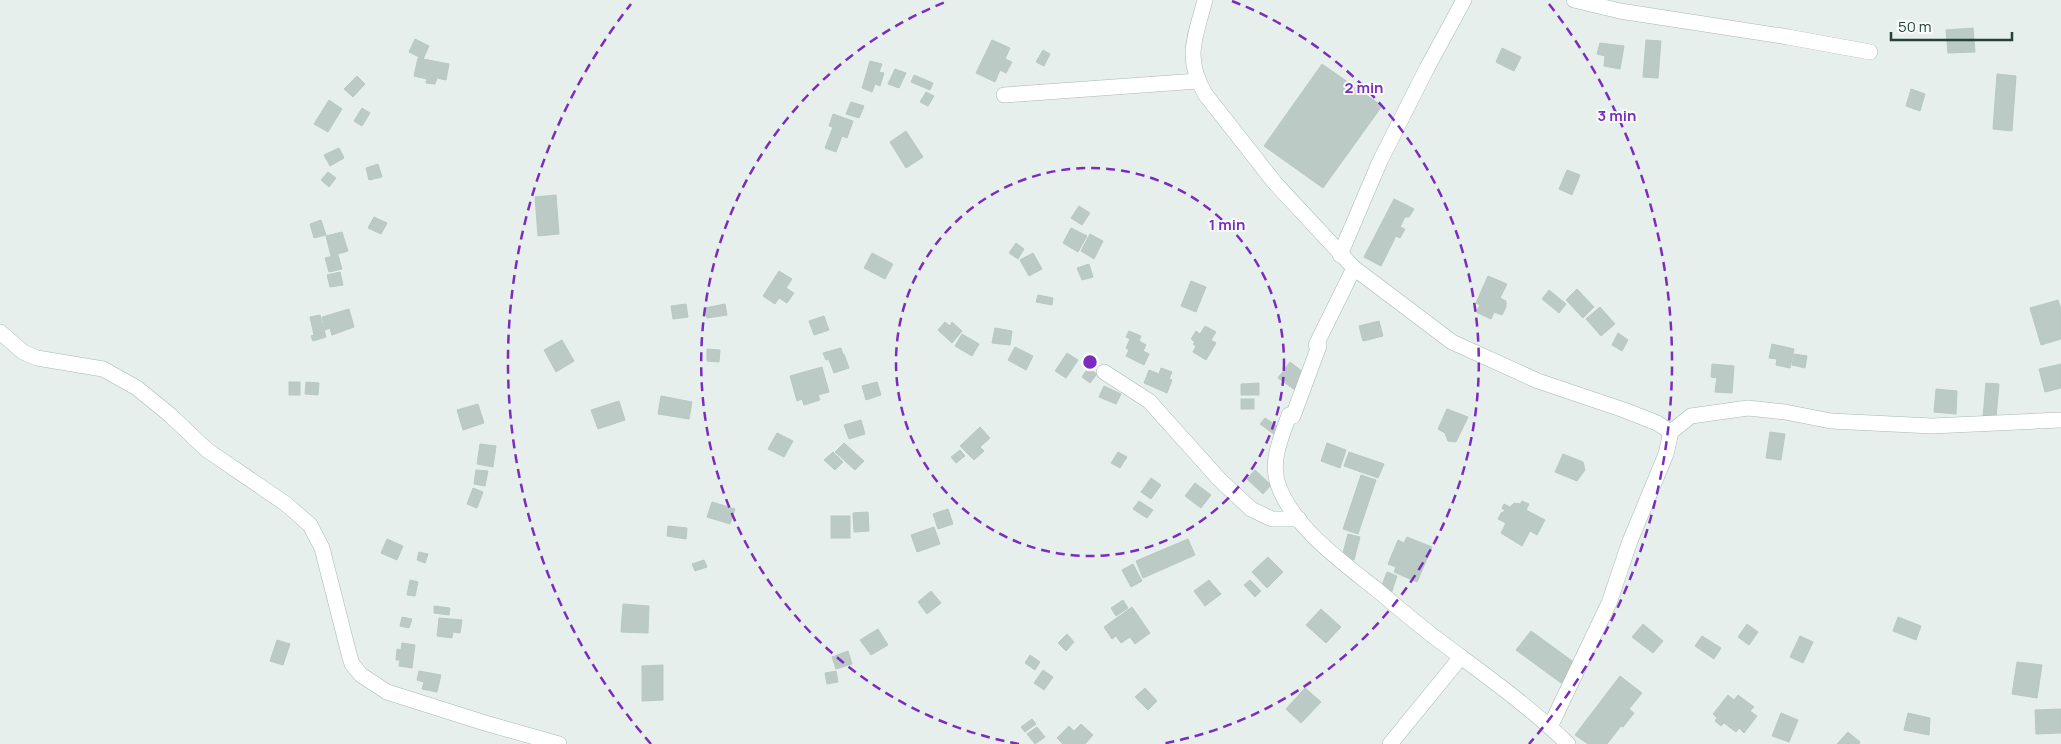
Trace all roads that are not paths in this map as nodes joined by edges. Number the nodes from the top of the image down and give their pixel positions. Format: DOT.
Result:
graph roads {
  1 [pos="1204,0"];
  2 [pos="1464,0"];
  3 [pos="1574,0"];
  4 [pos="1870,52"];
  5 [pos="1198,80"];
  6 [pos="1004,95"];
  7 [pos="1340,255"];
  8 [pos="1354,268"];
  9 [pos="0,332"];
  10 [pos="1104,372"];
  11 [pos="2061,420"];
  12 [pos="1671,432"];
  13 [pos="1299,519"];
  14 [pos="1461,657"];
  15 [pos="1550,727"];
  16 [pos="559,744"];
  17 [pos="1390,744"];
  18 [pos="1568,744"];
  1 -- 5 [label="street"];
  2 -- 7 [label="street"];
  3 -- 4 [label="street"];
  5 -- 6 [label="street"];
  5 -- 7 [label="street"];
  7 -- 8 [label="street"];
  8 -- 12 [label="street"];
  8 -- 13 [label="street"];
  9 -- 16 [label="street"];
  10 -- 13 [label="street"];
  11 -- 12 [label="street"];
  12 -- 15 [label="street"];
  13 -- 14 [label="street"];
  14 -- 15 [label="street"];
  14 -- 17 [label="street"];
  15 -- 18 [label="street"];
}
